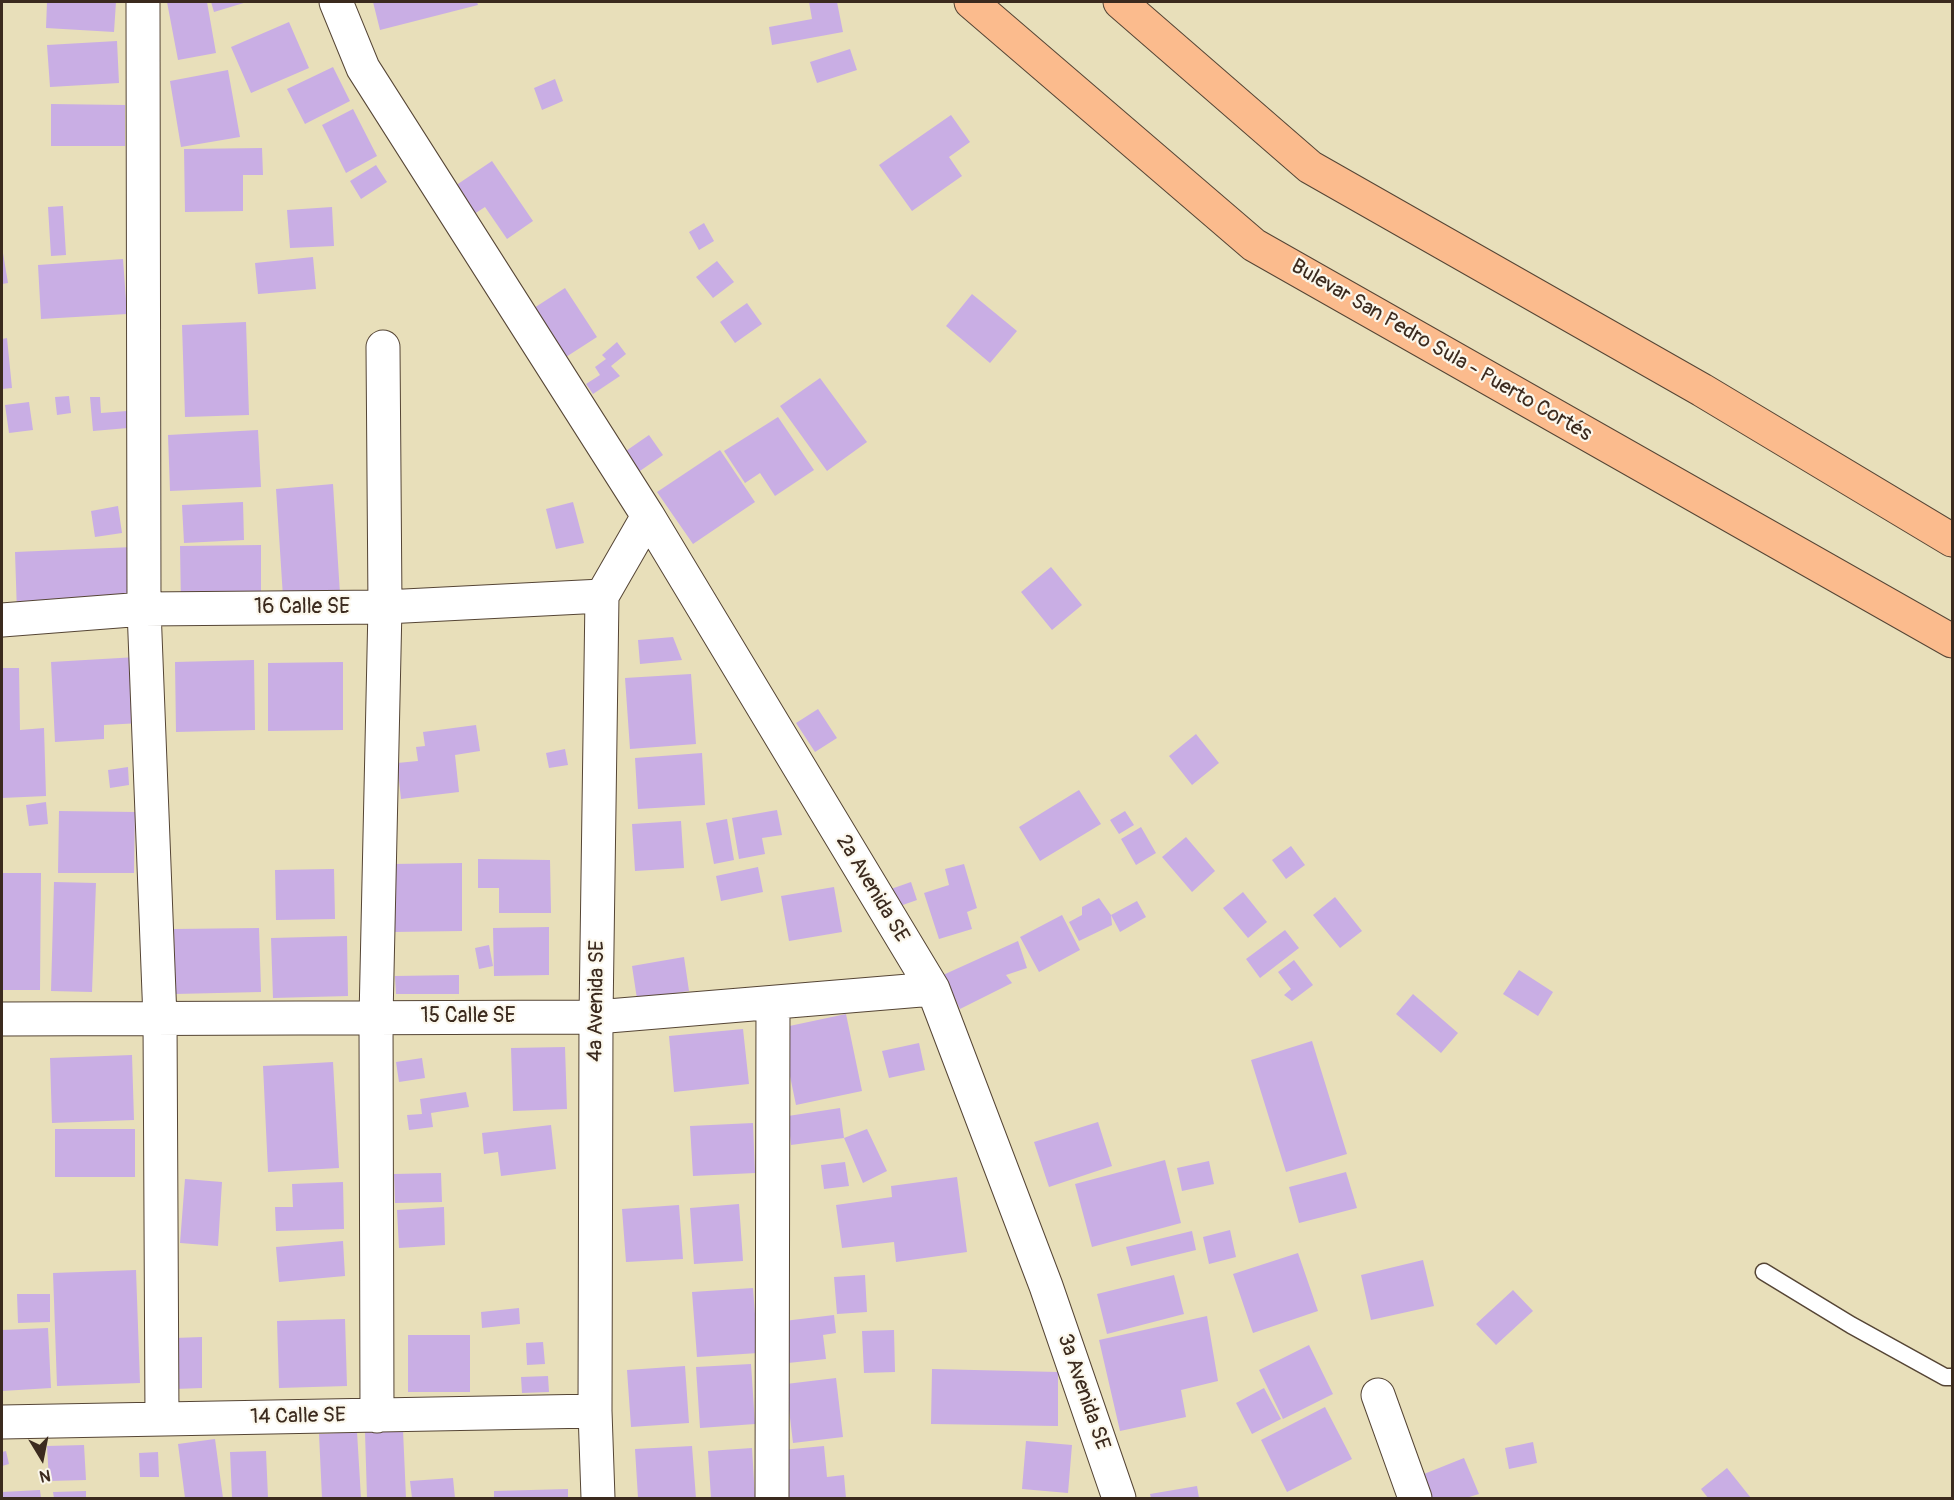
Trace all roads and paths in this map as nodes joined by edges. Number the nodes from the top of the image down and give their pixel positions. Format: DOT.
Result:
graph roads {
  1 [pos="143,2"];
  2 [pos="336,2"];
  3 [pos="971,2"];
  4 [pos="1120,2"];
  5 [pos="383,347"];
  6 [pos="648,516"];
  7 [pos="1953,540"];
  8 [pos="602,596"];
  9 [pos="384,608"];
  10 [pos="144,609"];
  11 [pos="2,620"];
  12 [pos="1953,641"];
  13 [pos="933,989"];
  14 [pos="773,1004"];
  15 [pos="596,1017"];
  16 [pos="376,1018"];
  17 [pos="2,1019"];
  18 [pos="160,1019"];
  19 [pos="1764,1272"];
  20 [pos="1046,1286"];
  21 [pos="1953,1377"];
  22 [pos="1378,1395"];
  23 [pos="595,1412"];
  24 [pos="377,1416"];
  25 [pos="162,1419"];
  26 [pos="2,1422"];
  27 [pos="598,1498"];
  28 [pos="772,1498"];
  29 [pos="1119,1498"];
  30 [pos="1415,1498"];
  1 -- 10 [label="street"];
  2 -- 6 [label="street, 2a Avenida SE"];
  3 -- 12 [label="highway, Bulevar San Pedro Sula - Puerto Cortés"];
  4 -- 7 [label="highway"];
  5 -- 9 [label="street"];
  6 -- 8 [label="street, 4a Avenida SE"];
  6 -- 13 [label="street, 2a Avenida SE"];
  8 -- 9 [label="street, 16 Calle SE"];
  8 -- 15 [label="street, 4a Avenida SE"];
  9 -- 10 [label="street, 16 Calle SE"];
  9 -- 16 [label="street"];
  10 -- 11 [label="street, 16 Calle SE"];
  10 -- 18 [label="street"];
  13 -- 14 [label="street, 15 Calle SE"];
  13 -- 20 [label="street, 2a Avenida SE"];
  14 -- 15 [label="street, 15 Calle SE"];
  14 -- 28 [label="street"];
  15 -- 16 [label="street, 15 Calle SE"];
  15 -- 23 [label="street, 4a Avenida SE"];
  16 -- 18 [label="street, 15 Calle SE"];
  16 -- 24 [label="street"];
  17 -- 18 [label="street, 15 Calle SE"];
  18 -- 25 [label="street"];
  19 -- 21 [label="lane"];
  20 -- 29 [label="street, 3a Avenida SE"];
  22 -- 30 [label="street"];
  23 -- 24 [label="street, 14 Calle SE"];
  23 -- 27 [label="street, 4a Avenida SE"];
  24 -- 25 [label="street, 14 Calle SE"];
  25 -- 26 [label="street, 14 Calle SE"];
}
